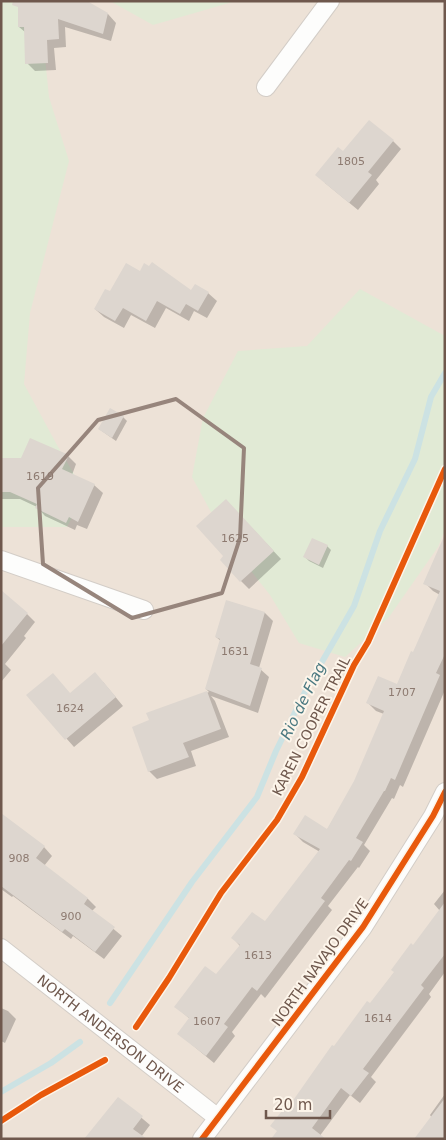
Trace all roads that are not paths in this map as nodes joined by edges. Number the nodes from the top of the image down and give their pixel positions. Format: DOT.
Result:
graph roads {
  1 [pos="330,1"];
  2 [pos="266,87"];
  3 [pos="1,560"];
  4 [pos="144,610"];
  5 [pos="445,792"];
  6 [pos="1,948"];
  7 [pos="218,1118"];
  8 [pos="202,1139"];
  1 -- 2 [label="street"];
  3 -- 4 [label="street"];
  5 -- 7 [label="street, NORTH NAVAJO DRIVE"];
  6 -- 7 [label="street, NORTH ANDERSON DRIVE"];
  7 -- 8 [label="street, NORTH NAVAJO DRIVE"];
}
